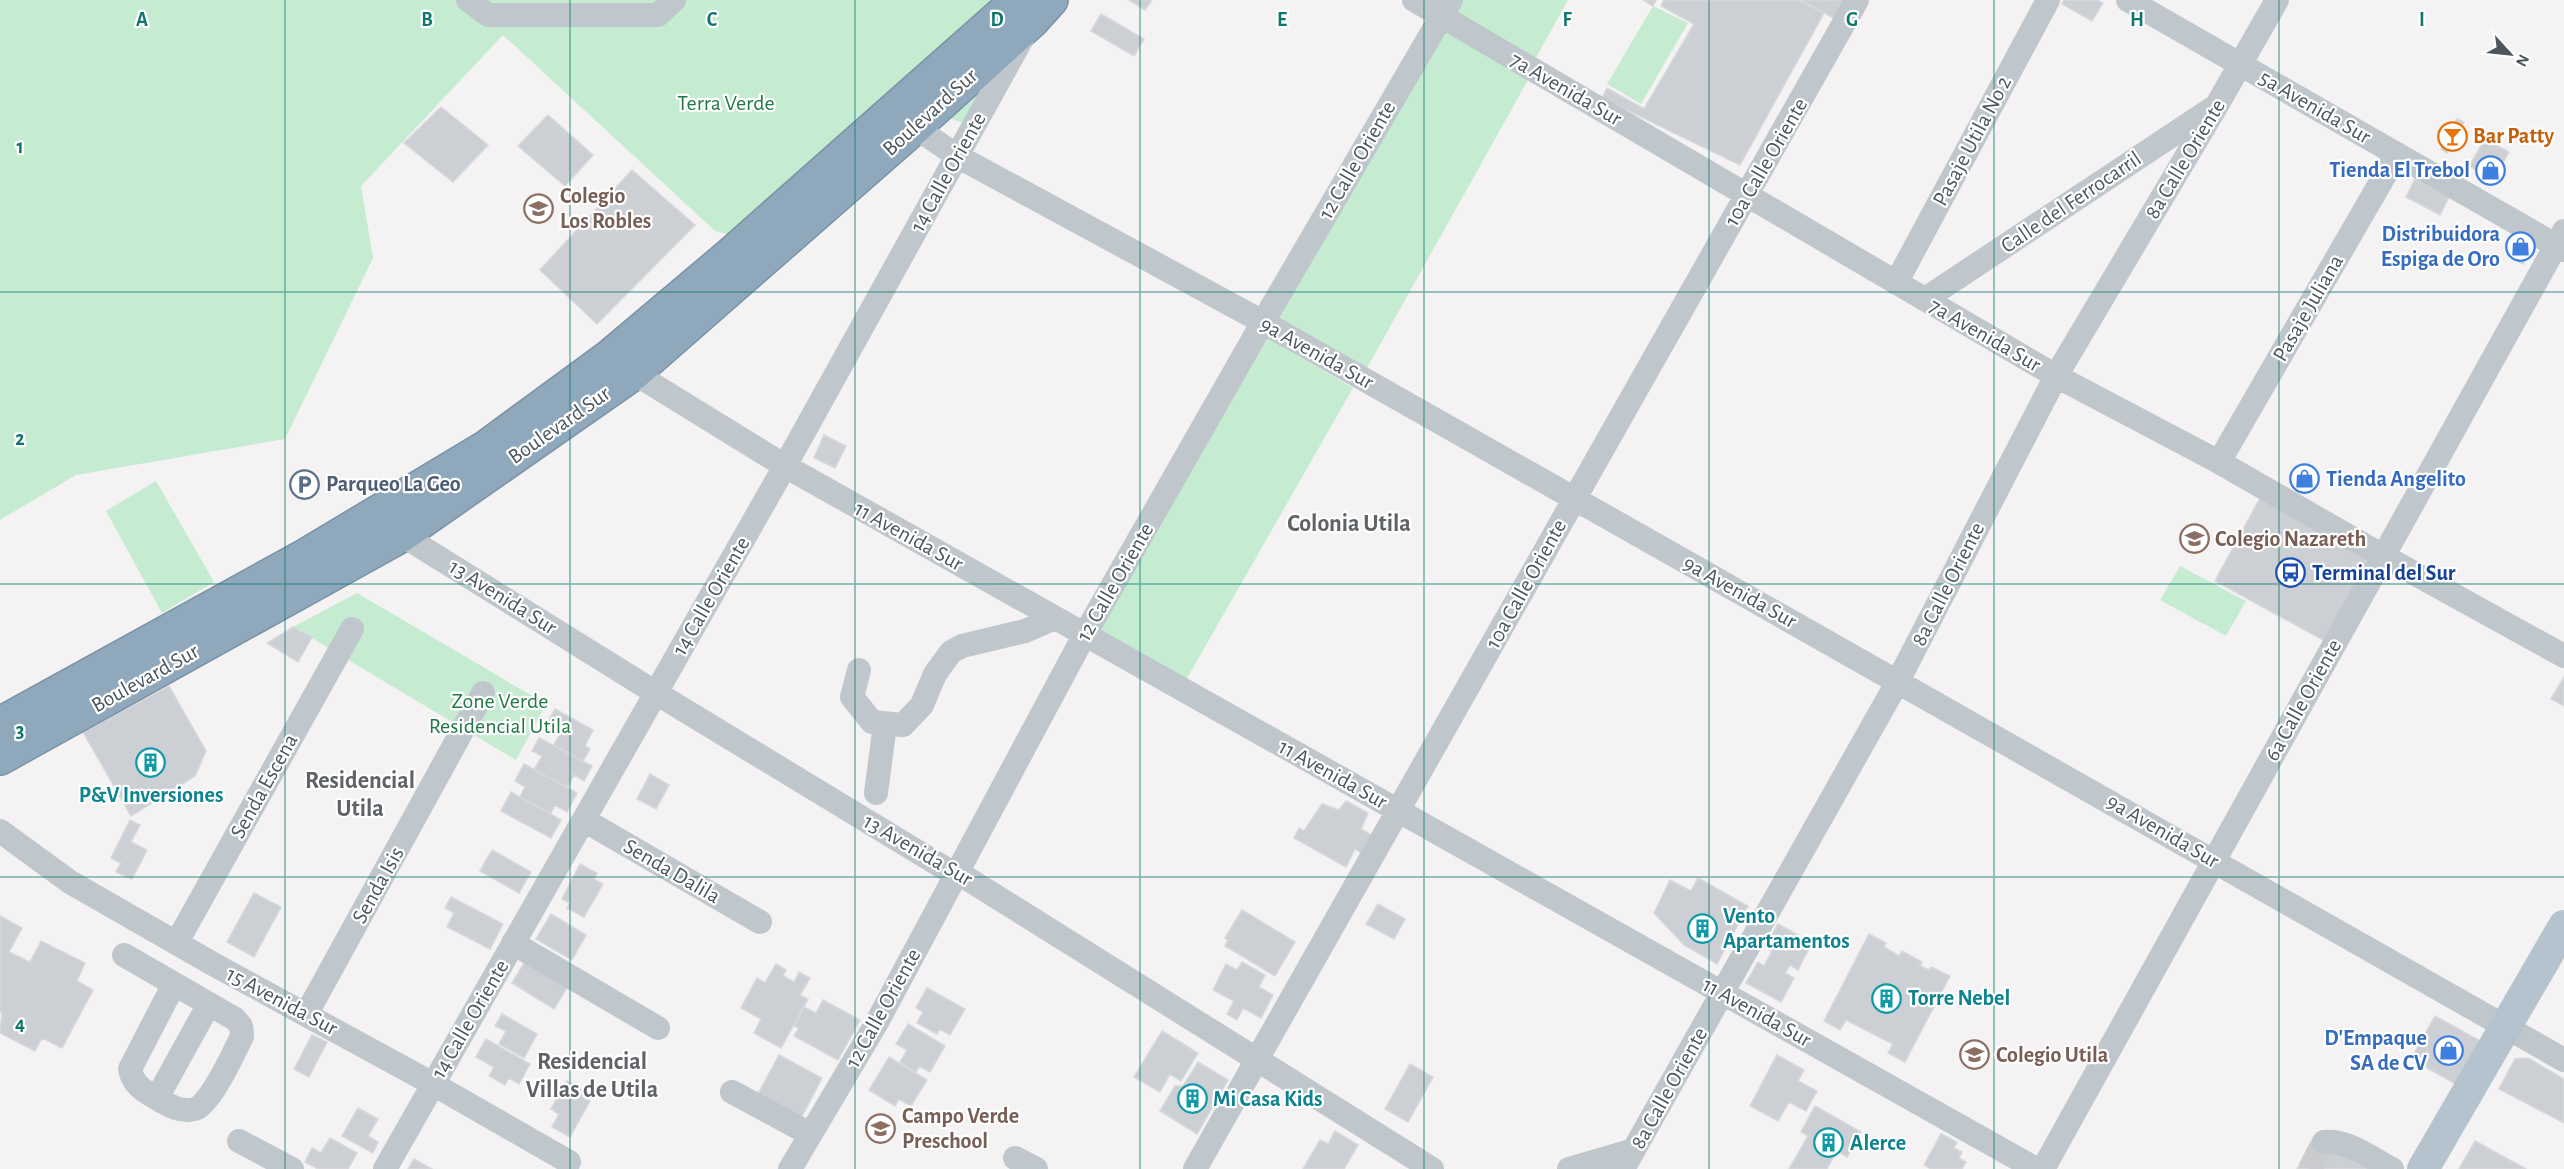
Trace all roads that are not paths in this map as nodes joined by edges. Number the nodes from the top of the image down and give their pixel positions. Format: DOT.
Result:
graph roads {
  1 [pos="468,0"];
  2 [pos="674,0"];
  3 [pos="1414,0"];
  4 [pos="1857,0"];
  5 [pos="2048,0"];
  6 [pos="2128,0"];
  7 [pos="2277,0"];
  8 [pos="1034,7"];
  9 [pos="1446,8"];
  10 [pos="2240,64"];
  11 [pos="2217,105"];
  12 [pos="915,127"];
  13 [pos="2397,154"];
  14 [pos="957,156"];
  15 [pos="1747,195"];
  16 [pos="2561,242"];
  17 [pos="1896,282"];
  18 [pos="1924,299"];
  19 [pos="1263,322"];
  20 [pos="634,373"];
  21 [pos="2056,376"];
  22 [pos="2219,462"];
  23 [pos="786,466"];
  24 [pos="1575,499"];
  25 [pos="402,535"];
  26 [pos="2383,556"];
  27 [pos="1055,618"];
  28 [pos="352,629"];
  29 [pos="1085,634"];
  30 [pos="2564,656"];
  31 [pos="859,670"];
  32 [pos="1898,681"];
  33 [pos="483,693"];
  34 [pos="656,693"];
  35 [pos="0,724"];
  36 [pos="885,724"];
  37 [pos="0,758"];
  38 [pos="876,793"];
  39 [pos="1398,811"];
  40 [pos="584,820"];
  41 [pos="0,831"];
  42 [pos="2214,860"];
  43 [pos="957,874"];
  44 [pos="760,922"];
  45 [pos="2564,926"];
  46 [pos="177,942"];
  47 [pos="513,944"];
  48 [pos="124,955"];
  49 [pos="213,964"];
  50 [pos="244,981"];
  51 [pos="174,984"];
  52 [pos="1723,993"];
  53 [pos="210,1005"];
  54 [pos="307,1013"];
  55 [pos="658,1028"];
  56 [pos="2505,1028"];
  57 [pos="1257,1060"];
  58 [pos="2564,1060"];
  59 [pos="433,1084"];
  60 [pos="732,1092"];
  61 [pos="158,1098"];
  62 [pos="810,1134"];
  63 [pos="239,1141"];
  64 [pos="2324,1142"];
  65 [pos="1628,1160"];
  66 [pos="555,1161"];
  67 [pos="292,1169"];
  68 [pos="385,1169"];
  69 [pos="790,1169"];
  70 [pos="1195,1169"];
  71 [pos="1432,1169"];
  72 [pos="1569,1169"];
  73 [pos="2036,1169"];
  74 [pos="2043,1169"];
  75 [pos="2392,1169"];
  76 [pos="2423,1169"];
  1 -- 2 [label="street"];
  3 -- 9 [label="street, 7a Avenida Sur"];
  4 -- 15 [label="street, 10a Calle Oriente"];
  5 -- 17 [label="street, Pasaje Utila No 2"];
  6 -- 10 [label="street, 5a Avenida Sur"];
  7 -- 10 [label="street, 8a Calle Oriente"];
  8 -- 12 [label="highway, Boulevard Sur"];
  8 -- 14 [label="street, 14 Calle Oriente"];
  8 -- 35 [label="highway, Boulevard Sur"];
  9 -- 15 [label="street, 7a Avenida Sur"];
  9 -- 19 [label="street, 12 Calle Oriente"];
  10 -- 11 [label="street, 8a Calle Oriente"];
  10 -- 13 [label="street, 5a Avenida Sur"];
  11 -- 18 [label="street, Calle del Ferrocarril"];
  11 -- 21 [label="street, 8a Calle Oriente"];
  12 -- 14 [label="street, 9a Avenida Sur"];
  12 -- 20 [label="highway, Boulevard Sur"];
  13 -- 16 [label="street, 5a Avenida Sur"];
  13 -- 22 [label="street, Pasaje Juliana"];
  14 -- 19 [label="street, 9a Avenida Sur"];
  14 -- 23 [label="street, 14 Calle Oriente"];
  15 -- 17 [label="street, 7a Avenida Sur"];
  15 -- 24 [label="street, 10a Calle Oriente"];
  16 -- 26 [label="street, 6a Calle Oriente"];
  17 -- 18 [label="street, 7a Avenida Sur"];
  18 -- 21 [label="street, 7a Avenida Sur"];
  19 -- 24 [label="street, 9a Avenida Sur"];
  19 -- 29 [label="street, 12 Calle Oriente"];
  20 -- 23 [label="street, 11 Avenida Sur"];
  20 -- 25 [label="highway, Boulevard Sur"];
  21 -- 22 [label="street, 7a Avenida Sur"];
  21 -- 32 [label="street, 8a Calle Oriente"];
  22 -- 26 [label="street, 7a Avenida Sur"];
  23 -- 27 [label="street, 11 Avenida Sur"];
  23 -- 34 [label="street, 14 Calle Oriente"];
  24 -- 32 [label="street, 9a Avenida Sur"];
  24 -- 39 [label="street, 10a Calle Oriente"];
  25 -- 34 [label="street, 13 Avenida Sur"];
  25 -- 37 [label="highway, Boulevard Sur"];
  26 -- 30 [label="street, 7a Avenida Sur"];
  26 -- 42 [label="street, 6a Calle Oriente"];
  27 -- 29 [label="street, 11 Avenida Sur"];
  27 -- 36 [label="street"];
  28 -- 46 [label="street, Senda Escena"];
  29 -- 39 [label="street, 11 Avenida Sur"];
  29 -- 43 [label="street, 12 Calle Oriente"];
  31 -- 36 [label="street"];
  32 -- 42 [label="street, 9a Avenida Sur"];
  32 -- 52 [label="street, 8a Calle Oriente"];
  33 -- 54 [label="street, Senda Isis"];
  34 -- 40 [label="street, 14 Calle Oriente"];
  34 -- 43 [label="street, 13 Avenida Sur"];
  36 -- 38 [label="street"];
  39 -- 52 [label="street, 11 Avenida Sur"];
  39 -- 57 [label="street, 10a Calle Oriente"];
  40 -- 44 [label="street, Senda Dalila"];
  40 -- 47 [label="street, 14 Calle Oriente"];
  41 -- 46 [label="street, 15 Avenida Sur"];
  42 -- 56 [label="street, 9a Avenida Sur"];
  42 -- 74 [label="street, 6a Calle Oriente"];
  43 -- 57 [label="street, 13 Avenida Sur"];
  43 -- 62 [label="street, 12 Calle Oriente"];
  45 -- 56 [label="main road"];
  46 -- 49 [label="street, 15 Avenida Sur"];
  47 -- 55 [label="street"];
  47 -- 59 [label="street, 14 Calle Oriente"];
  48 -- 51 [label="street"];
  49 -- 50 [label="street, 15 Avenida Sur"];
  49 -- 53 [label="street"];
  50 -- 53 [label="street"];
  50 -- 54 [label="street, 15 Avenida Sur"];
  51 -- 53 [label="street"];
  51 -- 61 [label="street"];
  52 -- 65 [label="street, 8a Calle Oriente"];
  52 -- 73 [label="street, 11 Avenida Sur"];
  53 -- 61 [label="street"];
  53 -- 61 [label="street"];
  54 -- 59 [label="street, 15 Avenida Sur"];
  56 -- 58 [label="street, 9a Avenida Sur"];
  56 -- 76 [label="main road"];
  57 -- 70 [label="street, 10a Calle Oriente"];
  57 -- 71 [label="street, 13 Avenida Sur"];
  59 -- 66 [label="street, 15 Avenida Sur"];
  59 -- 68 [label="street, 14 Calle Oriente"];
  60 -- 62 [label="street"];
  62 -- 69 [label="street, 12 Calle Oriente"];
  63 -- 67 [label="street"];
  64 -- 75 [label="street"];
  65 -- 72 [label="street"];
}
